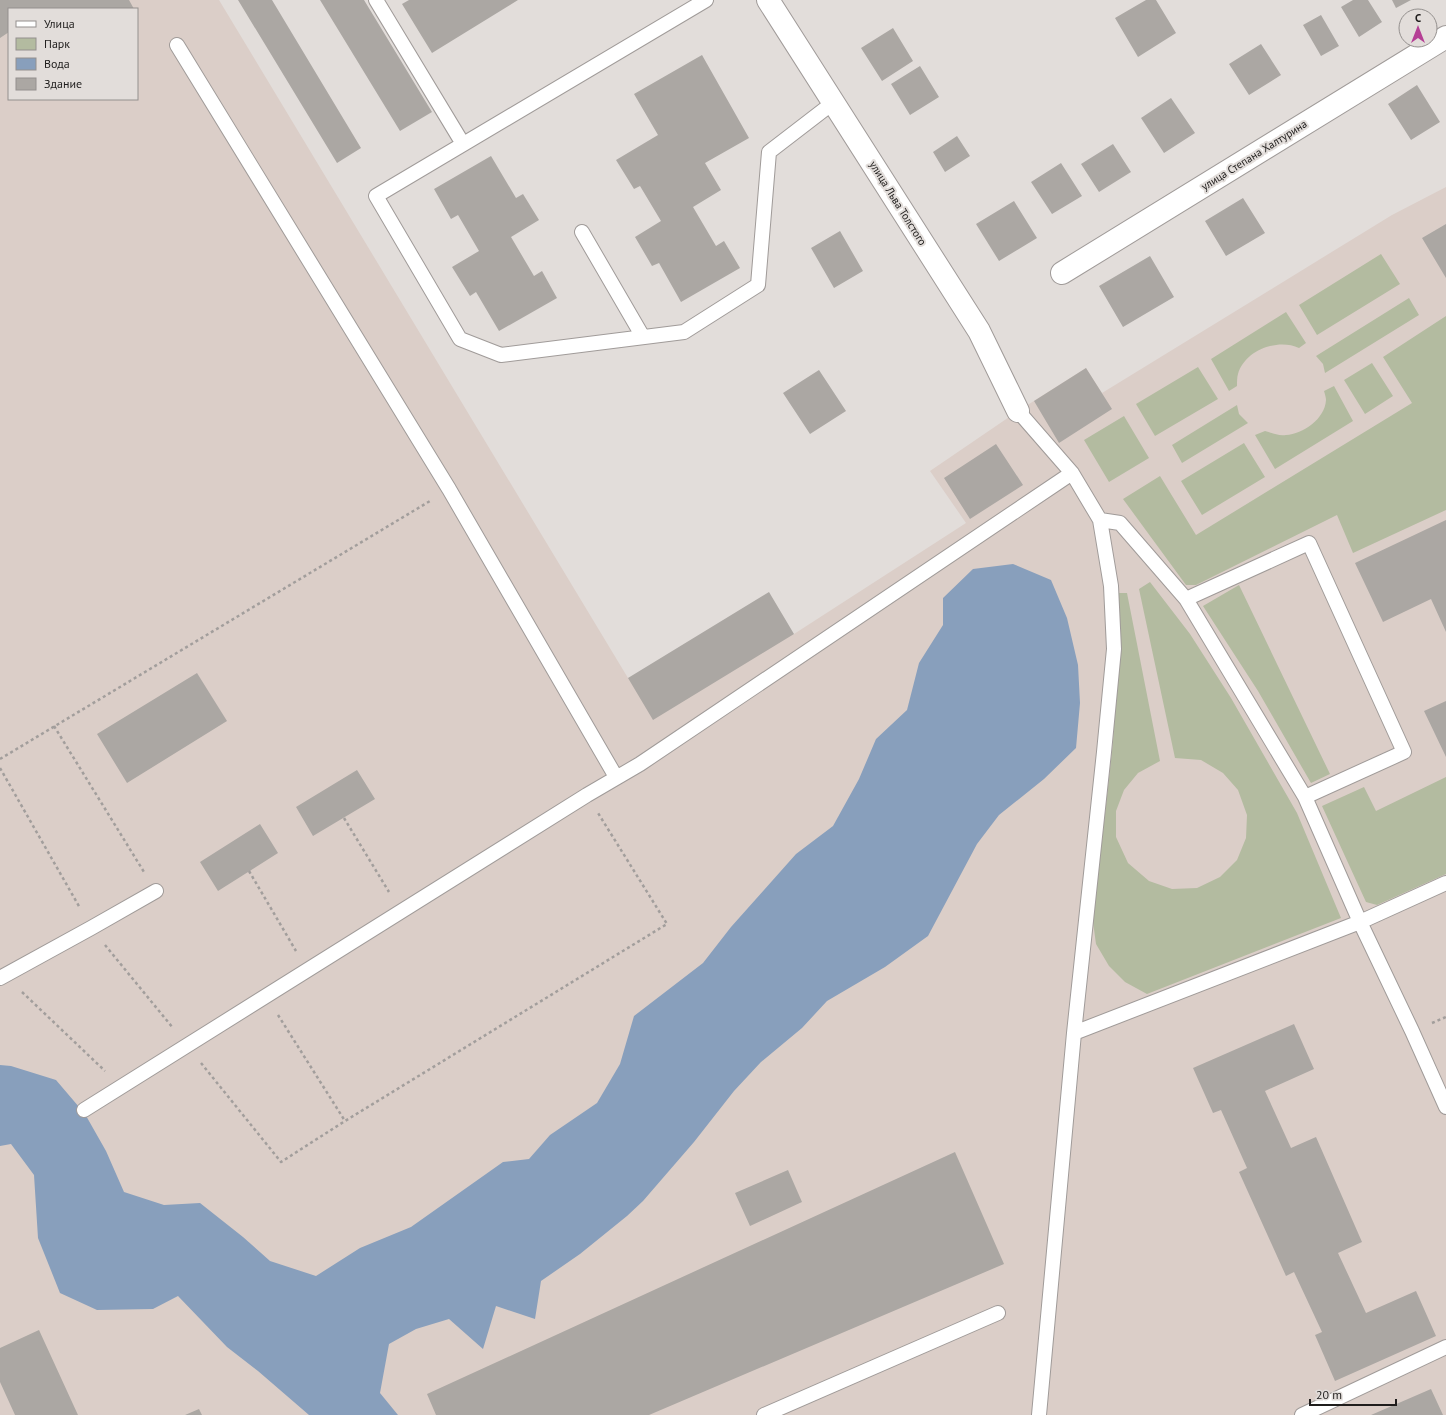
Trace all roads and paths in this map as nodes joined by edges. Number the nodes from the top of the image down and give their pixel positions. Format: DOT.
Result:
graph roads {
  1 [pos="376,0"];
  2 [pos="706,0"];
  3 [pos="768,0"];
  4 [pos="1446,37"];
  5 [pos="177,45"];
  6 [pos="834,102"];
  7 [pos="463,144"];
  8 [pos="582,232"];
  9 [pos="1062,273"];
  10 [pos="643,337"];
  11 [pos="1018,411"];
  12 [pos="1072,474"];
  13 [pos="448,489"];
  14 [pos="1100,520"];
  15 [pos="1186,599"];
  16 [pos="54,726"];
  17 [pos="0,759"];
  18 [pos="0,768"];
  19 [pos="616,777"];
  20 [pos="587,795"];
  21 [pos="1305,796"];
  22 [pos="344,818"];
  23 [pos="249,871"];
  24 [pos="1446,883"];
  25 [pos="156,891"];
  26 [pos="401,912"];
  27 [pos="1360,922"];
  28 [pos="91,928"];
  29 [pos="307,970"];
  30 [pos="0,978"];
  31 [pos="20,991"];
  32 [pos="266,996"];
  33 [pos="1074,1033"];
  34 [pos="187,1045"];
  35 [pos="122,1086"];
  36 [pos="1446,1107"];
  37 [pos="84,1110"];
  38 [pos="346,1120"];
  39 [pos="998,1313"];
  40 [pos="1446,1347"];
  41 [pos="764,1415"];
  42 [pos="1039,1415"];
  43 [pos="1302,1415"];
  1 -- 7 [label="lane"];
  2 -- 7 [label="lane"];
  3 -- 6 [label="street, улица Льва Толстого"];
  4 -- 9 [label="street, улица Степана Халтурина"];
  5 -- 13 [label="lane"];
  6 -- 10 [label="lane"];
  6 -- 11 [label="street, улица Льва Толстого"];
  7 -- 10 [label="lane"];
  8 -- 10 [label="lane"];
  11 -- 12 [label="lane"];
  12 -- 14 [label="lane"];
  12 -- 19 [label="lane"];
  13 -- 16 [label="path"];
  13 -- 19 [label="lane"];
  14 -- 15 [label="lane"];
  14 -- 33 [label="lane"];
  15 -- 21 [label="lane"];
  15 -- 21 [label="lane"];
  16 -- 17 [label="path"];
  16 -- 25 [label="path"];
  18 -- 28 [label="path"];
  19 -- 20 [label="lane"];
  20 -- 26 [label="lane"];
  20 -- 38 [label="path"];
  21 -- 27 [label="lane"];
  22 -- 26 [label="path"];
  23 -- 29 [label="path"];
  24 -- 27 [label="lane"];
  25 -- 28 [label="lane"];
  26 -- 29 [label="lane"];
  27 -- 33 [label="lane"];
  27 -- 36 [label="lane"];
  28 -- 30 [label="lane"];
  28 -- 34 [label="path"];
  29 -- 32 [label="lane"];
  31 -- 35 [label="path"];
  32 -- 34 [label="lane"];
  32 -- 38 [label="path"];
  33 -- 42 [label="lane"];
  34 -- 35 [label="lane"];
  34 -- 38 [label="path"];
  35 -- 37 [label="lane"];
  39 -- 41 [label="lane"];
  40 -- 43 [label="lane"];
}
